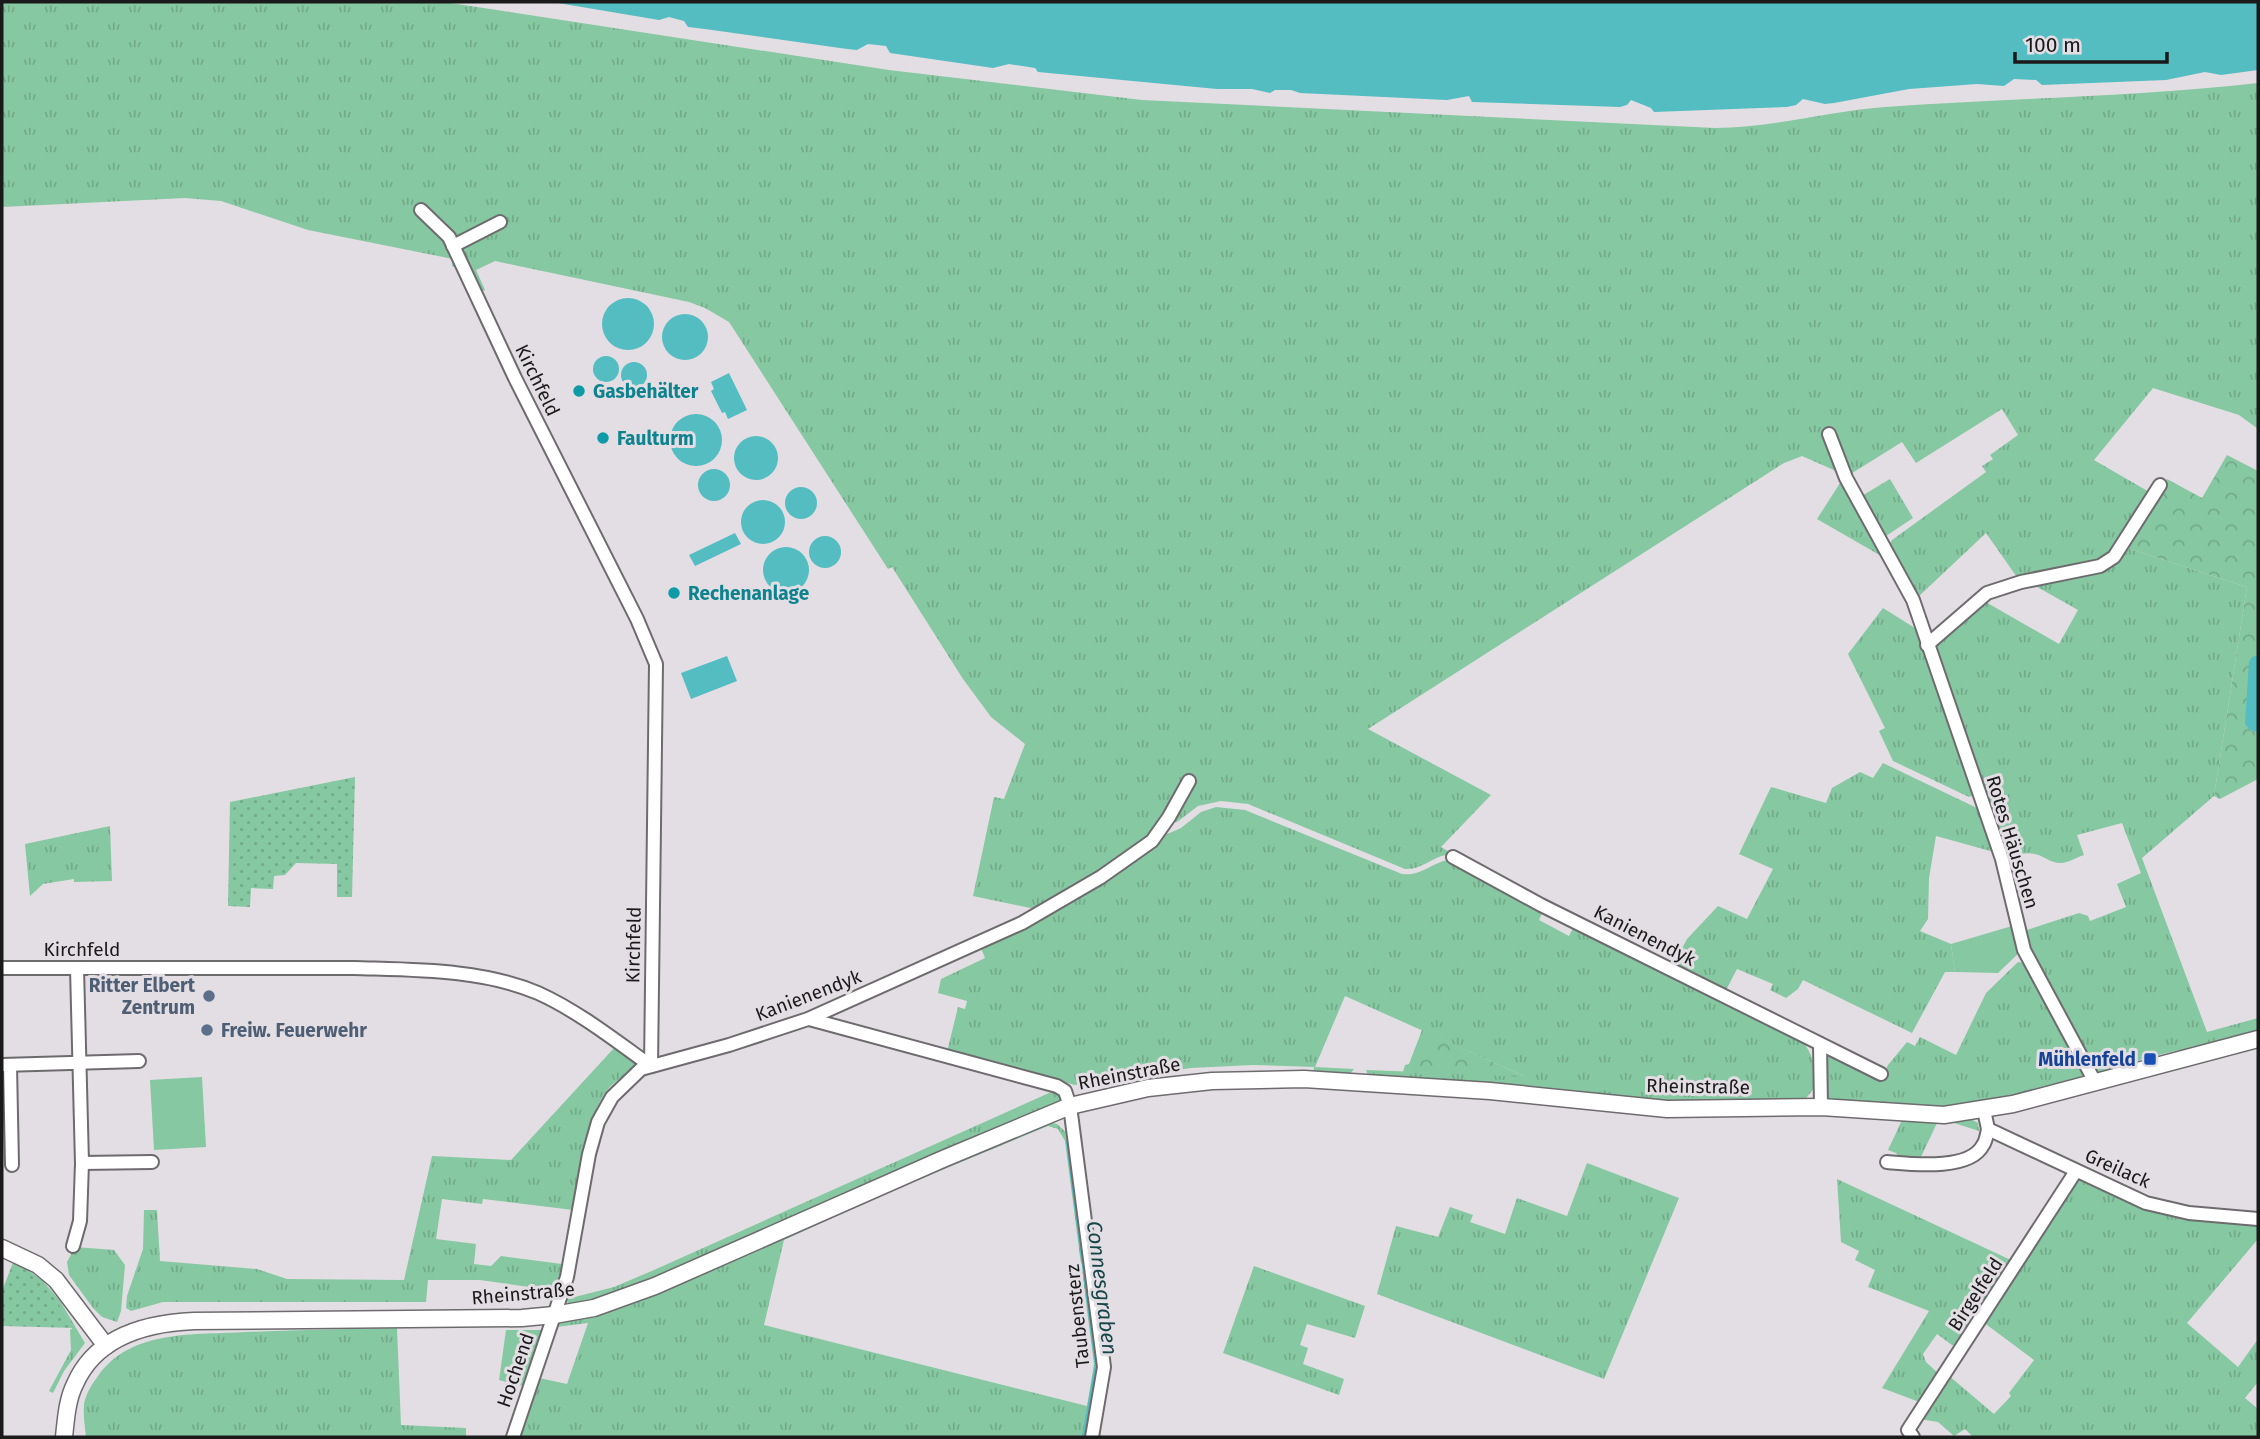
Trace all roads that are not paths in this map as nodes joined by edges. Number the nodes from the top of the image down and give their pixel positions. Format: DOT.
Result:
graph roads {
  1 [pos="421,210"];
  2 [pos="500,222"];
  3 [pos="453,246"];
  4 [pos="1829,434"];
  5 [pos="2160,485"];
  6 [pos="1927,645"];
  7 [pos="1189,781"];
  8 [pos="1454,857"];
  9 [pos="2,968"];
  10 [pos="77,968"];
  11 [pos="808,1019"];
  12 [pos="2258,1039"];
  13 [pos="1820,1045"];
  14 [pos="139,1061"];
  15 [pos="80,1064"];
  16 [pos="6,1065"];
  17 [pos="651,1066"];
  18 [pos="1881,1074"];
  19 [pos="2095,1082"];
  20 [pos="1070,1106"];
  21 [pos="1821,1107"];
  22 [pos="1984,1110"];
  23 [pos="1989,1129"];
  24 [pos="152,1162"];
  25 [pos="1887,1162"];
  26 [pos="82,1163"];
  27 [pos="12,1165"];
  28 [pos="2076,1171"];
  29 [pos="2258,1219"];
  30 [pos="73,1246"];
  31 [pos="2,1248"];
  32 [pos="554,1315"];
  33 [pos="106,1346"];
  34 [pos="64,1437"];
  35 [pos="513,1437"];
  36 [pos="1092,1437"];
  37 [pos="1913,1437"];
  1 -- 3 [label="street, Kirchfeld"];
  2 -- 3 [label="street"];
  3 -- 17 [label="street, Kirchfeld"];
  4 -- 6 [label="street, Rotes Häuschen"];
  5 -- 6 [label="street"];
  6 -- 19 [label="street, Rotes Häuschen"];
  7 -- 11 [label="street, Kanienendyk"];
  8 -- 13 [label="street, Kanienendyk"];
  9 -- 10 [label="street, Kirchfeld"];
  10 -- 15 [label="street"];
  10 -- 17 [label="street, Kirchfeld"];
  11 -- 17 [label="street, Kanienendyk"];
  11 -- 20 [label="street"];
  12 -- 19 [label="main road, Rheinstraße"];
  13 -- 18 [label="street, Kanienendyk"];
  13 -- 21 [label="street"];
  14 -- 15 [label="street"];
  15 -- 16 [label="street"];
  15 -- 26 [label="street"];
  16 -- 27 [label="street"];
  17 -- 32 [label="street, Kanienendyk"];
  19 -- 22 [label="main road, Rheinstraße"];
  20 -- 21 [label="main road, Rheinstraße"];
  20 -- 32 [label="main road, Rheinstraße"];
  20 -- 36 [label="street, Taubensterz"];
  21 -- 22 [label="main road, Rheinstraße"];
  22 -- 23 [label="street"];
  23 -- 25 [label="street"];
  23 -- 28 [label="street, Greilack"];
  24 -- 26 [label="street"];
  26 -- 30 [label="street"];
  28 -- 29 [label="street, Greilack"];
  28 -- 37 [label="street, Birgelfeld"];
  31 -- 33 [label="main road"];
  32 -- 33 [label="main road, Rheinstraße"];
  32 -- 35 [label="street, Hochend"];
  33 -- 34 [label="main road, Rheinstraße"];
}
